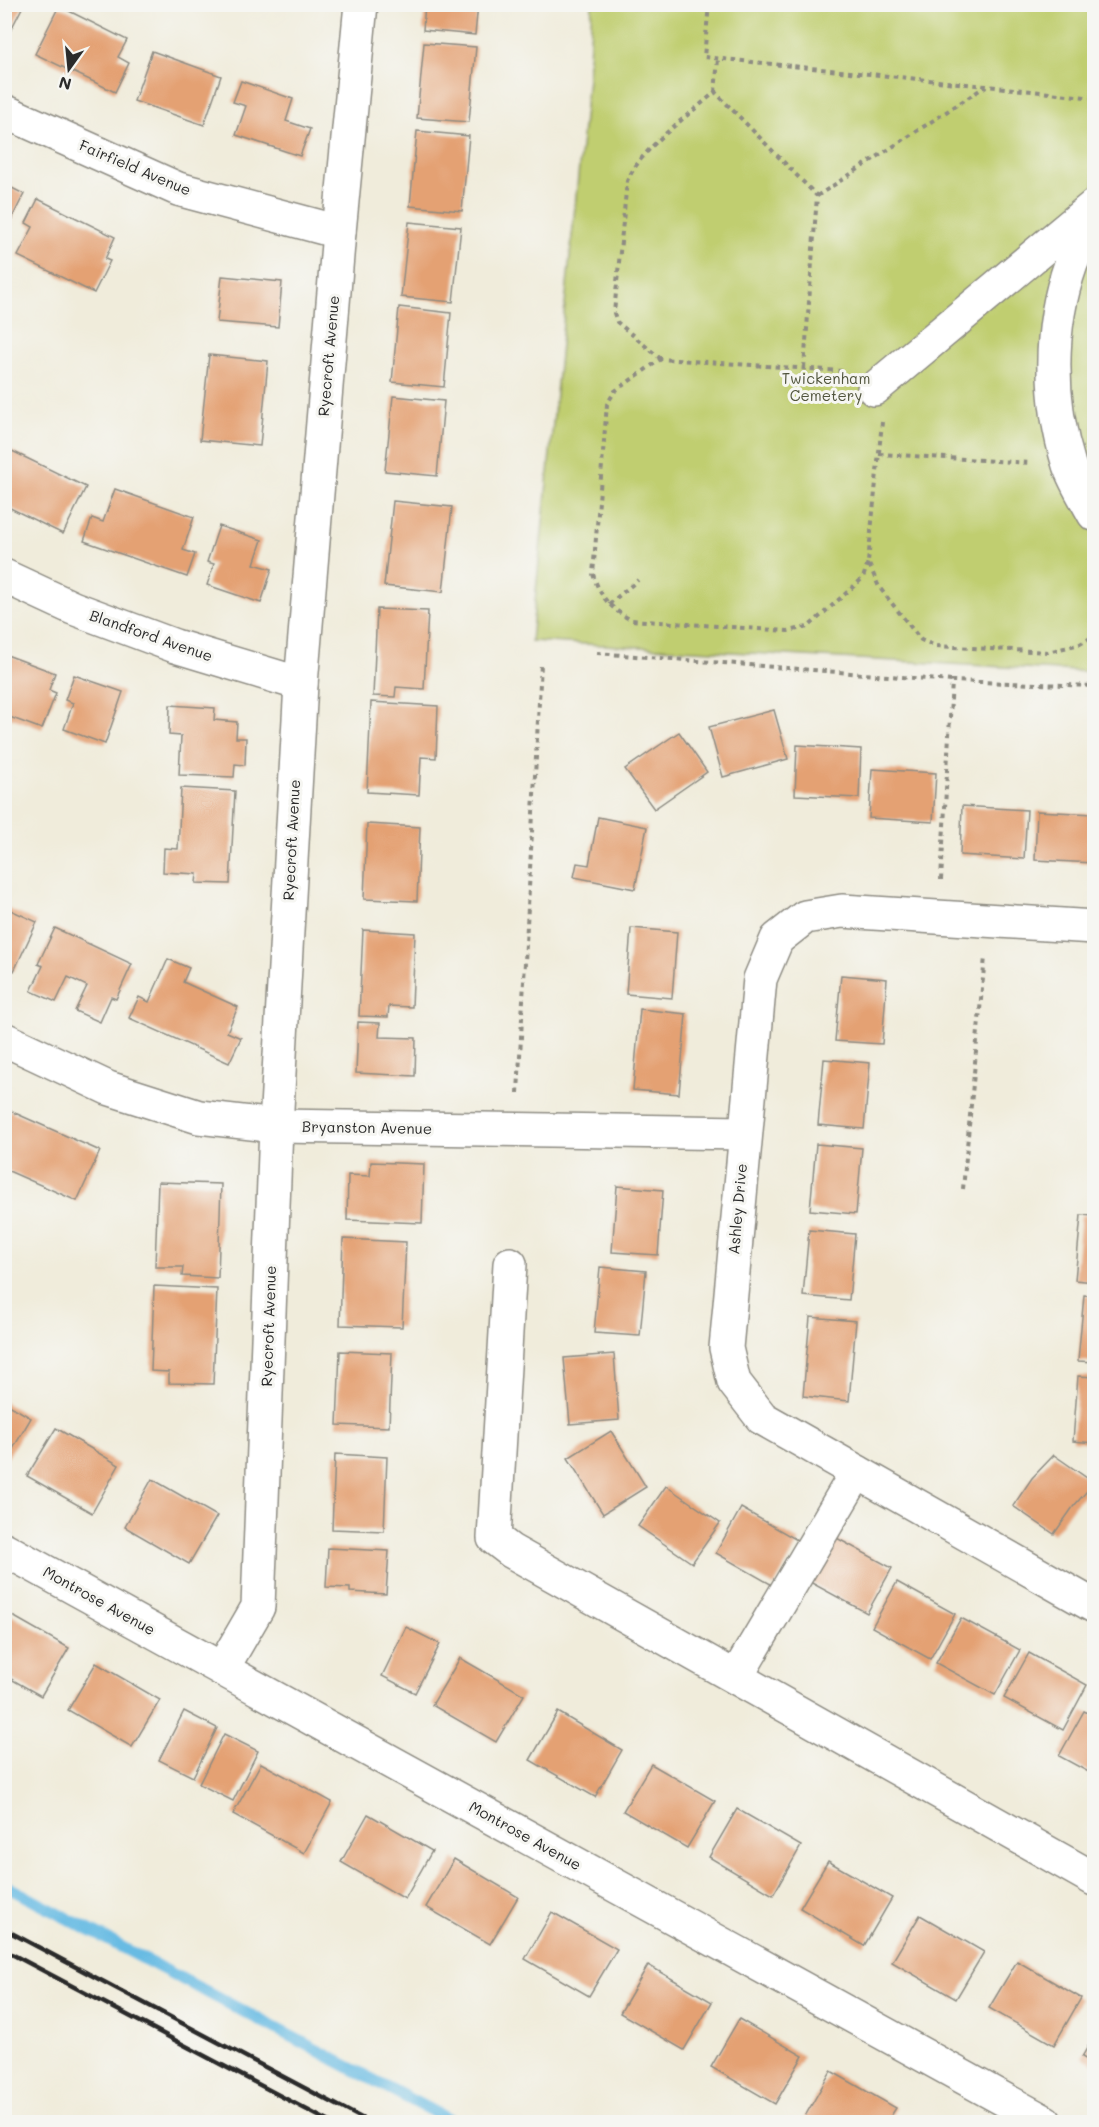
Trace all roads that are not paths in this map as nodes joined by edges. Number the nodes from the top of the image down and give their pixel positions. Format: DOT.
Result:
graph roads {
  1 [pos="361,4"];
  2 [pos="4,111"];
  3 [pos="1095,206"];
  4 [pos="1095,219"];
  5 [pos="339,232"];
  6 [pos="874,389"];
  7 [pos="1095,514"];
  8 [pos="4,576"];
  9 [pos="301,684"];
  10 [pos="1095,927"];
  11 [pos="4,1039"];
  12 [pos="276,1126"];
  13 [pos="745,1133"];
  14 [pos="510,1264"];
  15 [pos="857,1472"];
  16 [pos="4,1549"];
  17 [pos="1095,1606"];
  18 [pos="222,1669"];
  19 [pos="736,1677"];
  20 [pos="1095,1879"];
  21 [pos="1045,2122"];
  1 -- 5 [label="street, Ryecroft Avenue"];
  2 -- 5 [label="street, Fairfield Avenue"];
  3 -- 6 [label="street"];
  4 -- 7 [label="street"];
  5 -- 9 [label="street, Ryecroft Avenue"];
  8 -- 9 [label="street, Blandford Avenue"];
  9 -- 12 [label="street, Ryecroft Avenue"];
  10 -- 13 [label="street, Ashley Drive"];
  11 -- 12 [label="street, Bryanston Avenue"];
  12 -- 13 [label="street, Bryanston Avenue"];
  12 -- 18 [label="street, Ryecroft Avenue"];
  13 -- 15 [label="street, Ashley Drive"];
  14 -- 19 [label="street"];
  15 -- 17 [label="street, Ashley Drive"];
  15 -- 19 [label="street"];
  16 -- 18 [label="street, Montrose Avenue"];
  18 -- 21 [label="street, Montrose Avenue"];
  19 -- 20 [label="street"];
}
